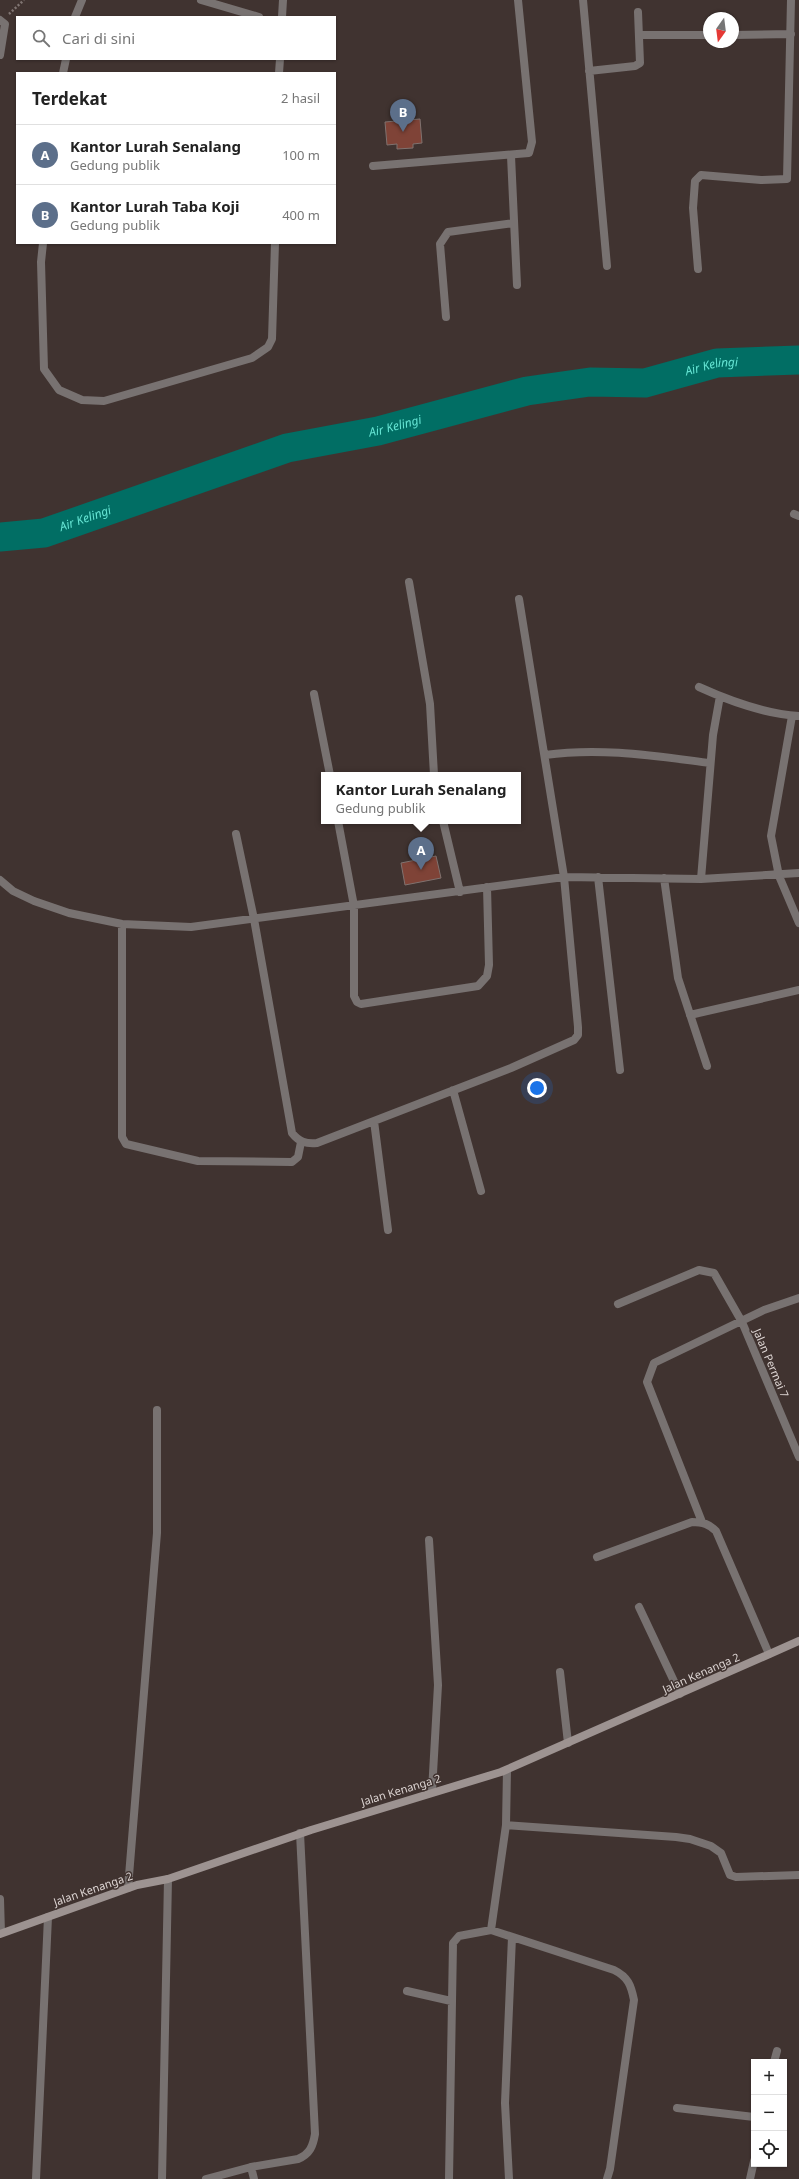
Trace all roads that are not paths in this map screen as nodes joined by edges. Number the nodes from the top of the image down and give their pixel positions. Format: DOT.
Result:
graph roads {
  1 [pos="82,0"];
  2 [pos="201,0"];
  3 [pos="283,0"];
  4 [pos="518,0"];
  5 [pos="583,0"];
  6 [pos="791,0"];
  7 [pos="638,12"];
  8 [pos="75,16"];
  9 [pos="256,16"];
  10 [pos="282,16"];
  11 [pos="1,20"];
  12 [pos="791,34"];
  13 [pos="640,35"];
  14 [pos="703,35"];
  15 [pos="739,35"];
  16 [pos="0,55"];
  17 [pos="66,60"];
  18 [pos="280,60"];
  19 [pos="589,71"];
  20 [pos="64,72"];
  21 [pos="279,72"];
  22 [pos="511,156"];
  23 [pos="373,166"];
  24 [pos="514,223"];
  25 [pos="43,244"];
  26 [pos="275,244"];
  27 [pos="607,266"];
  28 [pos="698,269"];
  29 [pos="517,285"];
  30 [pos="446,317"];
  31 [pos="409,582"];
  32 [pos="519,599"];
  33 [pos="699,687"];
  34 [pos="314,694"];
  35 [pos="720,696"];
  36 [pos="796,716"];
  37 [pos="545,755"];
  38 [pos="710,763"];
  39 [pos="329,772"];
  40 [pos="434,772"];
  41 [pos="339,824"];
  42 [pos="444,824"];
  43 [pos="236,834"];
  44 [pos="799,873"];
  45 [pos="598,876"];
  46 [pos="779,876"];
  47 [pos="564,877"];
  48 [pos="664,878"];
  49 [pos="701,879"];
  50 [pos="0,880"];
  51 [pos="487,887"];
  52 [pos="460,892"];
  53 [pos="354,906"];
  54 [pos="254,919"];
  55 [pos="799,923"];
  56 [pos="122,924"];
  57 [pos="799,990"];
  58 [pos="690,1015"];
  59 [pos="707,1066"];
  60 [pos="620,1070"];
  61 [pos="453,1090"];
  62 [pos="374,1121"];
  63 [pos="301,1142"];
  64 [pos="481,1191"];
  65 [pos="388,1230"];
  66 [pos="799,1298"];
  67 [pos="618,1304"];
  68 [pos="742,1322"];
  69 [pos="158,1410"];
  70 [pos="799,1457"];
  71 [pos="702,1522"];
  72 [pos="429,1540"];
  73 [pos="597,1556"];
  74 [pos="639,1607"];
  75 [pos="799,1641"];
  76 [pos="769,1654"];
  77 [pos="560,1672"];
  78 [pos="680,1694"];
  79 [pos="568,1743"];
  80 [pos="507,1770"];
  81 [pos="432,1791"];
  82 [pos="506,1824"];
  83 [pos="300,1833"];
  84 [pos="799,1875"];
  85 [pos="168,1879"];
  86 [pos="128,1888"];
  87 [pos="0,1899"];
  88 [pos="48,1917"];
  89 [pos="491,1930"];
  90 [pos="0,1934"];
  91 [pos="512,1937"];
  92 [pos="407,1990"];
  93 [pos="451,2001"];
  94 [pos="776,2051"];
  95 [pos="775,2059"];
  96 [pos="678,2108"];
  97 [pos="751,2117"];
  98 [pos="251,2167"];
  99 [pos="753,2167"];
  100 [pos="36,2179"];
  101 [pos="162,2179"];
  102 [pos="206,2179"];
  103 [pos="254,2179"];
  104 [pos="449,2179"];
  105 [pos="509,2179"];
  106 [pos="606,2179"];
  107 [pos="750,2179"];
  1 -- 8 [label="street"];
  2 -- 9 [label="street"];
  3 -- 10 [label="street"];
  4 -- 22 [label="street"];
  5 -- 19 [label="street"];
  6 -- 12 [label="street"];
  7 -- 13 [label="street"];
  11 -- 16 [label="street"];
  12 -- 15 [label="street"];
  12 -- 28 [label="street"];
  13 -- 14 [label="street"];
  13 -- 19 [label="street"];
  17 -- 20 [label="street"];
  18 -- 21 [label="street"];
  19 -- 27 [label="street"];
  22 -- 23 [label="street"];
  22 -- 24 [label="street"];
  24 -- 29 [label="street"];
  24 -- 30 [label="street"];
  25 -- 26 [label="street"];
  31 -- 40 [label="street"];
  32 -- 37 [label="street"];
  33 -- 35 [label="street"];
  34 -- 39 [label="street"];
  35 -- 36 [label="street"];
  35 -- 38 [label="street"];
  36 -- 46 [label="street"];
  37 -- 38 [label="street"];
  37 -- 47 [label="street"];
  38 -- 49 [label="street"];
  41 -- 53 [label="street"];
  42 -- 52 [label="street"];
  43 -- 54 [label="street"];
  44 -- 46 [label="street"];
  45 -- 47 [label="street"];
  45 -- 48 [label="street"];
  45 -- 60 [label="street"];
  46 -- 49 [label="street"];
  46 -- 55 [label="street"];
  47 -- 51 [label="street"];
  47 -- 61 [label="street"];
  48 -- 49 [label="street"];
  48 -- 58 [label="street"];
  50 -- 56 [label="street"];
  51 -- 52 [label="street"];
  51 -- 53 [label="street"];
  52 -- 53 [label="street"];
  53 -- 54 [label="street"];
  54 -- 56 [label="street"];
  54 -- 63 [label="street"];
  56 -- 63 [label="street"];
  57 -- 58 [label="street"];
  58 -- 59 [label="street"];
  61 -- 62 [label="street"];
  61 -- 64 [label="street"];
  62 -- 63 [label="street"];
  62 -- 65 [label="street"];
  66 -- 68 [label="street"];
  67 -- 68 [label="street, Jalan Permai 7"];
  68 -- 70 [label="street, Jalan Permai 7"];
  68 -- 71 [label="street"];
  69 -- 86 [label="street"];
  71 -- 73 [label="street"];
  71 -- 76 [label="street"];
  72 -- 81 [label="street"];
  74 -- 78 [label="street"];
  75 -- 76 [label="main road, Jalan Kenanga 2"];
  76 -- 78 [label="main road, Jalan Kenanga 2"];
  77 -- 79 [label="street"];
  78 -- 79 [label="main road, Jalan Kenanga 2"];
  79 -- 80 [label="main road, Jalan Kenanga 2"];
  80 -- 81 [label="main road, Jalan Kenanga 2"];
  80 -- 82 [label="street"];
  81 -- 83 [label="main road, Jalan Kenanga 2"];
  82 -- 84 [label="street"];
  82 -- 89 [label="street"];
  83 -- 85 [label="main road, Jalan Kenanga 2"];
  83 -- 98 [label="street"];
  85 -- 86 [label="main road, Jalan Kenanga 2"];
  85 -- 101 [label="street"];
  86 -- 88 [label="main road, Jalan Kenanga 2"];
  87 -- 90 [label="street"];
  88 -- 90 [label="main road, Jalan Kenanga 2"];
  88 -- 100 [label="street"];
  89 -- 91 [label="street"];
  89 -- 93 [label="street"];
  91 -- 105 [label="street"];
  91 -- 106 [label="street"];
  92 -- 93 [label="street"];
  93 -- 104 [label="street"];
  94 -- 95 [label="street"];
  96 -- 97 [label="street"];
  98 -- 102 [label="street"];
  98 -- 103 [label="street"];
  99 -- 107 [label="street"];
}
